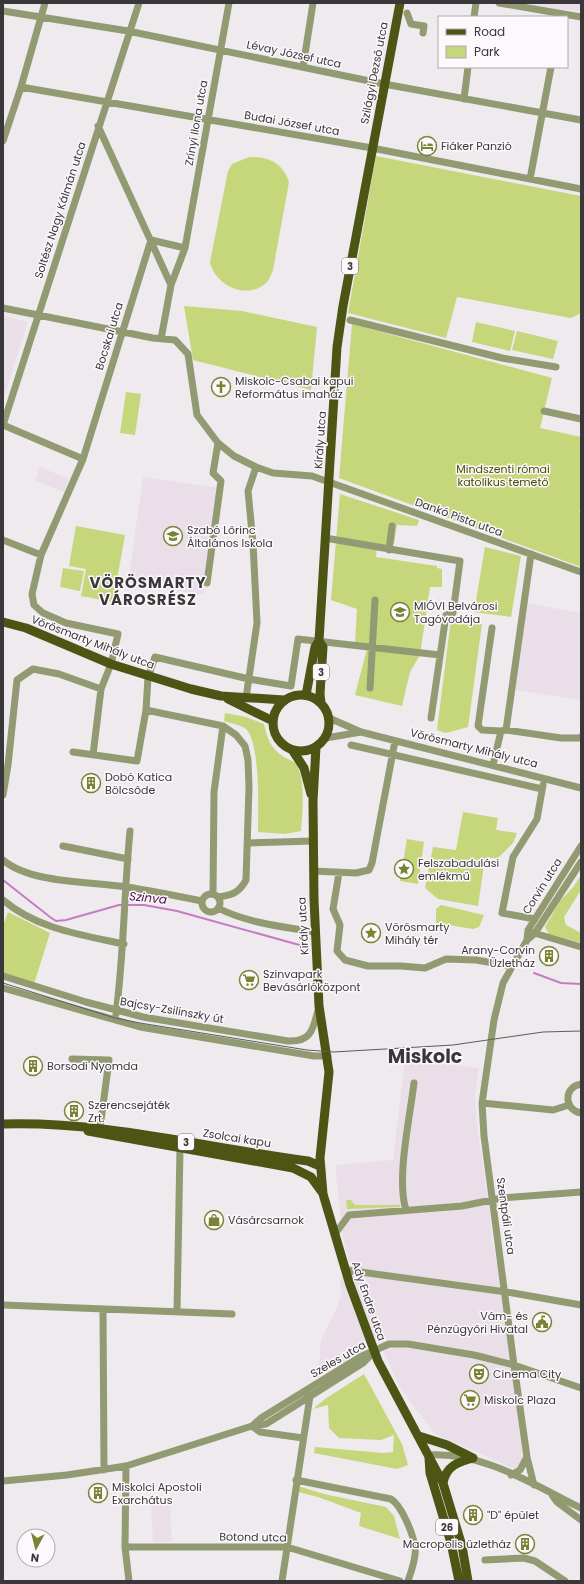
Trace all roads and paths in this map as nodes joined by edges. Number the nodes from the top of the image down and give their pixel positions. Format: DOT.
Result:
graph roads {
  1 [pos="46,3"];
  2 [pos="139,3"];
  3 [pos="229,3"];
  4 [pos="313,3"];
  5 [pos="400,3"];
  6 [pos="476,3"];
  7 [pos="499,3"];
  8 [pos="3,11"];
  9 [pos="474,16"];
  10 [pos="560,16"];
  11 [pos="568,16"];
  12 [pos="581,17"];
  13 [pos="41,18"];
  14 [pos="409,20"];
  15 [pos="128,31"];
  16 [pos="423,33"];
  17 [pos="221,50"];
  18 [pos="303,67"];
  19 [pos="468,68"];
  20 [pos="551,68"];
  21 [pos="384,84"];
  22 [pos="21,87"];
  23 [pos="464,99"];
  24 [pos="106,102"];
  25 [pos="542,112"];
  26 [pos="208,120"];
  27 [pos="581,120"];
  28 [pos="98,126"];
  29 [pos="3,141"];
  30 [pos="372,148"];
  31 [pos="530,179"];
  32 [pos="581,189"];
  33 [pos="152,240"];
  34 [pos="185,248"];
  35 [pos="172,285"];
  36 [pos="3,308"];
  37 [pos="38,316"];
  38 [pos="350,320"];
  39 [pos="122,332"];
  40 [pos="161,339"];
  41 [pos="556,367"];
  42 [pos="544,411"];
  43 [pos="581,419"];
  44 [pos="3,425"];
  45 [pos="218,443"];
  46 [pos="83,459"];
  47 [pos="256,467"];
  48 [pos="329,482"];
  49 [pos="392,526"];
  50 [pos="326,538"];
  51 [pos="3,540"];
  52 [pos="390,550"];
  53 [pos="531,554"];
  54 [pos="40,556"];
  55 [pos="581,572"];
  56 [pos="207,584"];
  57 [pos="374,600"];
  58 [pos="3,622"];
  59 [pos="492,628"];
  60 [pos="319,641"];
  61 [pos="371,647"];
  62 [pos="440,655"];
  63 [pos="111,664"];
  64 [pos="148,677"];
  65 [pos="250,679"];
  66 [pos="370,688"];
  67 [pos="101,689"];
  68 [pos="306,695"];
  69 [pos="221,696"];
  70 [pos="246,698"];
  71 [pos="284,700"];
  72 [pos="321,703"];
  73 [pos="146,710"];
  74 [pos="330,718"];
  75 [pos="431,718"];
  76 [pos="273,721"];
  77 [pos="223,726"];
  78 [pos="503,730"];
  79 [pos="361,732"];
  80 [pos="581,737"];
  81 [pos="326,738"];
  82 [pos="395,741"];
  83 [pos="351,745"];
  84 [pos="316,747"];
  85 [pos="293,750"];
  86 [pos="73,752"];
  87 [pos="392,754"];
  88 [pos="93,755"];
  89 [pos="6,763"];
  90 [pos="493,765"];
  91 [pos="543,778"];
  92 [pos="581,788"];
  93 [pos="542,789"];
  94 [pos="3,796"];
  95 [pos="313,801"];
  96 [pos="130,831"];
  97 [pos="313,841"];
  98 [pos="248,842"];
  99 [pos="63,846"];
  100 [pos="581,846"];
  101 [pos="128,859"];
  102 [pos="3,860"];
  103 [pos="581,862"];
  104 [pos="313,871"];
  105 [pos="339,873"];
  106 [pos="125,887"];
  107 [pos="215,896"];
  108 [pos="3,900"];
  109 [pos="202,901"];
  110 [pos="218,908"];
  111 [pos="535,919"];
  112 [pos="316,932"];
  113 [pos="531,932"];
  114 [pos="124,944"];
  115 [pos="581,947"];
  116 [pos="519,953"];
  117 [pos="512,966"];
  118 [pos="3,976"];
  119 [pos="3,988"];
  120 [pos="319,1006"];
  121 [pos="116,1011"];
  122 [pos="115,1021"];
  123 [pos="328,1056"];
  124 [pos="72,1059"];
  125 [pos="414,1083"];
  126 [pos="581,1084"];
  127 [pos="482,1103"];
  128 [pos="569,1105"];
  129 [pos="581,1113"];
  130 [pos="3,1124"];
  131 [pos="75,1127"];
  132 [pos="100,1128"];
  133 [pos="180,1148"];
  134 [pos="320,1166"];
  135 [pos="293,1168"];
  136 [pos="315,1180"];
  137 [pos="581,1192"];
  138 [pos="323,1194"];
  139 [pos="492,1200"];
  140 [pos="406,1210"];
  141 [pos="334,1234"];
  142 [pos="346,1270"];
  143 [pos="505,1292"];
  144 [pos="3,1305"];
  145 [pos="581,1305"];
  146 [pos="104,1309"];
  147 [pos="177,1312"];
  148 [pos="232,1314"];
  149 [pos="374,1351"];
  150 [pos="514,1365"];
  151 [pos="581,1388"];
  152 [pos="308,1393"];
  153 [pos="252,1426"];
  154 [pos="419,1436"];
  155 [pos="303,1438"];
  156 [pos="428,1455"];
  157 [pos="527,1457"];
  158 [pos="473,1458"];
  159 [pos="126,1466"];
  160 [pos="104,1470"];
  161 [pos="511,1475"];
  162 [pos="296,1480"];
  163 [pos="3,1481"];
  164 [pos="443,1483"];
  165 [pos="534,1485"];
  166 [pos="549,1492"];
  167 [pos="581,1508"];
  168 [pos="581,1520"];
  169 [pos="124,1547"];
  170 [pos="287,1547"];
  171 [pos="485,1560"];
  172 [pos="129,1581"];
  173 [pos="282,1581"];
  174 [pos="400,1581"];
  175 [pos="408,1581"];
  176 [pos="459,1581"];
  177 [pos="468,1581"];
  178 [pos="565,1581"];
  1 -- 13 [label="street"];
  2 -- 15 [label="street, Soltész Nagy Kálmán utca"];
  3 -- 17 [label="street, Zrínyi Ilona utca"];
  4 -- 18 [label="street"];
  5 -- 21 [label="main road, Szilágyi Dezső utca / 3"];
  6 -- 9 [label="street"];
  7 -- 10 [label="street"];
  8 -- 13 [label="street, Lévay József utca"];
  11 -- 12 [label="street"];
  13 -- 15 [label="street, Lévay József utca"];
  13 -- 22 [label="street"];
  14 -- 16 [label="street"];
  15 -- 17 [label="street, Lévay József utca"];
  15 -- 24 [label="street, Soltész Nagy Kálmán utca"];
  17 -- 18 [label="street, Lévay József utca"];
  17 -- 26 [label="street, Zrínyi Ilona utca"];
  18 -- 21 [label="street, Lévay József utca"];
  19 -- 23 [label="street"];
  20 -- 25 [label="street"];
  21 -- 23 [label="street, Lévay József utca"];
  21 -- 30 [label="main road, Szilágyi Dezső utca / 3"];
  22 -- 24 [label="street, Budai József utca"];
  22 -- 29 [label="street"];
  23 -- 25 [label="street, Lévay József utca"];
  24 -- 26 [label="street, Budai József utca"];
  24 -- 28 [label="street, Soltész Nagy Kálmán utca"];
  25 -- 27 [label="street, Lévay József utca"];
  25 -- 31 [label="street"];
  26 -- 30 [label="street, Budai József utca"];
  26 -- 34 [label="street, Zrínyi Ilona utca"];
  28 -- 33 [label="street"];
  28 -- 37 [label="street, Soltész Nagy Kálmán utca"];
  30 -- 31 [label="street, Budai József utca"];
  30 -- 48 [label="main road, Király utca / 3"];
  31 -- 32 [label="street, Budai József utca"];
  33 -- 34 [label="street"];
  33 -- 35 [label="street"];
  33 -- 39 [label="street, Bocskai utca"];
  34 -- 35 [label="street, Zrínyi Ilona utca"];
  35 -- 40 [label="street, Zrínyi Ilona utca"];
  36 -- 37 [label="street, Dankó Pista utca"];
  37 -- 39 [label="street, Dankó Pista utca"];
  37 -- 44 [label="street, Soltész Nagy Kálmán utca"];
  38 -- 41 [label="street"];
  39 -- 40 [label="street, Dankó Pista utca"];
  39 -- 46 [label="street, Bocskai utca"];
  40 -- 45 [label="street, Dankó Pista utca"];
  42 -- 43 [label="street"];
  44 -- 46 [label="street"];
  45 -- 47 [label="street, Dankó Pista utca"];
  45 -- 56 [label="street"];
  46 -- 54 [label="street, Bocskai utca"];
  47 -- 48 [label="street, Dankó Pista utca"];
  47 -- 65 [label="street"];
  48 -- 50 [label="main road, Király utca / 3"];
  48 -- 53 [label="street, Dankó Pista utca"];
  49 -- 52 [label="street"];
  50 -- 52 [label="street"];
  50 -- 60 [label="main road, Király utca / 3"];
  51 -- 54 [label="street"];
  52 -- 62 [label="street"];
  53 -- 55 [label="street, Dankó Pista utca"];
  53 -- 78 [label="street"];
  54 -- 63 [label="street, Bocskai utca"];
  57 -- 61 [label="street"];
  58 -- 63 [label="main road, Vörösmarty Mihály utca"];
  59 -- 78 [label="street, Vörösmarty Mihály utca"];
  60 -- 61 [label="street"];
  60 -- 65 [label="street, Vörösmarty Mihály utca"];
  60 -- 68 [label="main road, Király utca / 3"];
  60 -- 72 [label="main road, Király utca / 3"];
  61 -- 62 [label="street"];
  61 -- 66 [label="street"];
  62 -- 75 [label="street"];
  63 -- 64 [label="main road, Vörösmarty Mihály utca"];
  63 -- 67 [label="street"];
  64 -- 65 [label="street, Vörösmarty Mihály utca"];
  64 -- 69 [label="main road, Vörösmarty Mihály utca"];
  64 -- 73 [label="street"];
  65 -- 70 [label="street"];
  67 -- 88 [label="street"];
  67 -- 89 [label="street"];
  68 -- 71 [label="main road"];
  68 -- 72 [label="main road, 3"];
  69 -- 70 [label="main road, Vörösmarty Mihály utca"];
  69 -- 76 [label="main road, Vörösmarty Mihály utca"];
  70 -- 71 [label="main road, Vörösmarty Mihály utca"];
  71 -- 76 [label="main road"];
  72 -- 74 [label="main road"];
  73 -- 77 [label="street"];
  73 -- 88 [label="street"];
  74 -- 79 [label="street, Vörösmarty Mihály utca"];
  74 -- 81 [label="main road"];
  76 -- 85 [label="main road"];
  77 -- 98 [label="street"];
  77 -- 107 [label="street"];
  78 -- 80 [label="street"];
  78 -- 90 [label="street"];
  79 -- 81 [label="street, Vörösmarty Mihály utca"];
  79 -- 82 [label="street, Vörösmarty Mihály utca"];
  81 -- 84 [label="main road"];
  82 -- 87 [label="street"];
  82 -- 90 [label="street, Vörösmarty Mihály utca"];
  83 -- 87 [label="street"];
  84 -- 85 [label="main road"];
  84 -- 95 [label="main road, Király utca"];
  85 -- 95 [label="main road, Király utca"];
  86 -- 88 [label="street"];
  87 -- 93 [label="street"];
  87 -- 105 [label="street"];
  89 -- 94 [label="street"];
  90 -- 91 [label="street, Vörösmarty Mihály utca"];
  91 -- 92 [label="street, Vörösmarty Mihály utca"];
  91 -- 93 [label="street"];
  93 -- 111 [label="street"];
  95 -- 97 [label="main road, Király utca"];
  96 -- 101 [label="street"];
  97 -- 98 [label="street"];
  97 -- 104 [label="main road, Király utca"];
  98 -- 107 [label="street"];
  99 -- 101 [label="street"];
  100 -- 111 [label="street, Corvin utca"];
  101 -- 106 [label="street"];
  102 -- 106 [label="street"];
  103 -- 113 [label="street, Corvin utca"];
  104 -- 105 [label="street"];
  104 -- 112 [label="main road, Király utca"];
  105 -- 117 [label="street"];
  106 -- 109 [label="street"];
  106 -- 114 [label="street"];
  107 -- 109 [label="street"];
  107 -- 110 [label="street"];
  108 -- 114 [label="street"];
  109 -- 110 [label="street"];
  110 -- 112 [label="street"];
  111 -- 113 [label="street, Corvin utca"];
  112 -- 120 [label="main road, Király utca"];
  113 -- 115 [label="street"];
  113 -- 116 [label="street, Corvin utca"];
  114 -- 121 [label="street"];
  116 -- 117 [label="street, Szentpáli utca"];
  117 -- 127 [label="street, Szentpáli utca"];
  118 -- 121 [label="street, Bajcsy-Zsilinszky út"];
  119 -- 122 [label="street, Bajcsy-Zsilinszky út"];
  120 -- 121 [label="street, Bajcsy-Zsilinszky út"];
  120 -- 123 [label="main road, Király utca"];
  121 -- 122 [label="street"];
  122 -- 123 [label="street, Bajcsy-Zsilinszky út"];
  123 -- 134 [label="main road, Ady Endre utca"];
  124 -- 132 [label="street"];
  125 -- 140 [label="street"];
  126 -- 128 [label="street"];
  127 -- 128 [label="street"];
  127 -- 139 [label="street, Szentpáli utca"];
  128 -- 129 [label="street"];
  130 -- 131 [label="main road, Zsolcai kapu / 3"];
  131 -- 132 [label="main road, Zsolcai kapu / 3"];
  131 -- 133 [label="main road, Zsolcai kapu / 3"];
  132 -- 134 [label="main road, Zsolcai kapu / 3"];
  133 -- 135 [label="main road, Zsolcai kapu / 3"];
  133 -- 147 [label="street"];
  134 -- 135 [label="main road, 3"];
  134 -- 136 [label="main road, Ady Endre utca"];
  134 -- 138 [label="main road, Ady Endre utca / 26"];
  135 -- 136 [label="main road"];
  136 -- 138 [label="main road"];
  137 -- 139 [label="street"];
  138 -- 141 [label="main road, Ady Endre utca / 26"];
  139 -- 140 [label="street"];
  139 -- 143 [label="street, Szentpáli utca"];
  140 -- 141 [label="street"];
  141 -- 142 [label="main road, Ady Endre utca / 26"];
  142 -- 143 [label="street"];
  142 -- 149 [label="main road, Ady Endre utca / 26"];
  143 -- 145 [label="street"];
  143 -- 150 [label="street, Szentpáli utca"];
  144 -- 146 [label="street"];
  146 -- 147 [label="street"];
  146 -- 160 [label="street"];
  147 -- 148 [label="street"];
  149 -- 150 [label="street, Szeles utca"];
  149 -- 152 [label="street, Szeles utca"];
  149 -- 154 [label="main road, Ady Endre utca / 26"];
  150 -- 151 [label="street, Szeles utca"];
  150 -- 157 [label="street, Szentpáli utca"];
  152 -- 153 [label="street, Szeles utca"];
  152 -- 155 [label="street"];
  153 -- 155 [label="street"];
  153 -- 159 [label="street, Szeles utca"];
  154 -- 156 [label="main road, 26"];
  154 -- 158 [label="main road"];
  155 -- 162 [label="street"];
  156 -- 158 [label="street"];
  156 -- 164 [label="main road, 26"];
  156 -- 176 [label="main road, 26"];
  157 -- 161 [label="street"];
  157 -- 165 [label="street, Szentpáli utca"];
  158 -- 161 [label="street"];
  158 -- 164 [label="main road"];
  159 -- 160 [label="street, Szeles utca"];
  159 -- 169 [label="street"];
  160 -- 163 [label="street, Szeles utca"];
  161 -- 165 [label="street"];
  162 -- 170 [label="street"];
  162 -- 175 [label="street"];
  164 -- 177 [label="main road, 26"];
  165 -- 166 [label="street"];
  166 -- 167 [label="street"];
  166 -- 168 [label="street"];
  169 -- 170 [label="street, Botond utca"];
  169 -- 172 [label="street"];
  170 -- 173 [label="street"];
  170 -- 174 [label="street, Botond utca"];
  171 -- 178 [label="street"];
}
